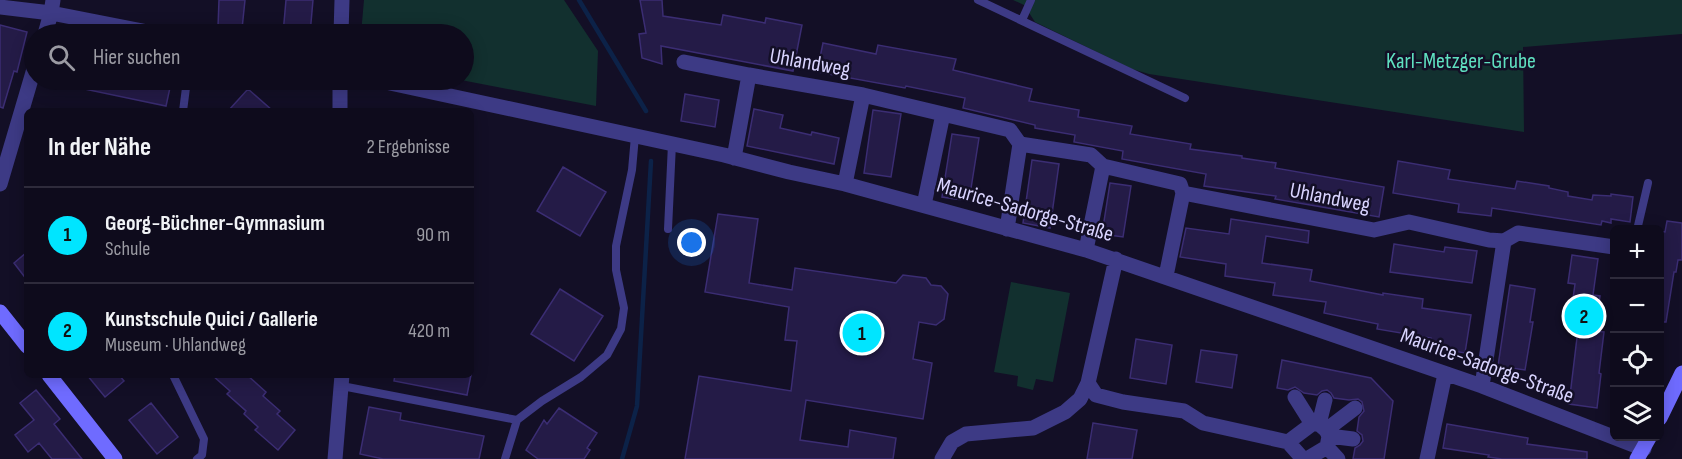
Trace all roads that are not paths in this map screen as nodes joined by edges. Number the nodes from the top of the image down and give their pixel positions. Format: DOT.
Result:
graph roads {
  1 [pos="342,0"];
  2 [pos="978,0"];
  3 [pos="1031,0"];
  4 [pos="52,6"];
  5 [pos="0,7"];
  6 [pos="1022,20"];
  7 [pos="48,24"];
  8 [pos="120,24"];
  9 [pos="341,24"];
  10 [pos="684,62"];
  11 [pos="750,75"];
  12 [pos="28,90"];
  13 [pos="186,90"];
  14 [pos="340,90"];
  15 [pos="422,90"];
  16 [pos="863,95"];
  17 [pos="1185,98"];
  18 [pos="183,108"];
  19 [pos="340,108"];
  20 [pos="942,114"];
  21 [pos="635,136"];
  22 [pos="672,144"];
  23 [pos="1020,144"];
  24 [pos="734,158"];
  25 [pos="1103,166"];
  26 [pos="1648,183"];
  27 [pos="0,184"];
  28 [pos="845,184"];
  29 [pos="1183,193"];
  30 [pos="924,205"];
  31 [pos="1638,225"];
  32 [pos="1007,228"];
  33 [pos="668,229"];
  34 [pos="1504,241"];
  35 [pos="1610,245"];
  36 [pos="1086,250"];
  37 [pos="1116,259"];
  38 [pos="1166,276"];
  39 [pos="2,318"];
  40 [pos="24,343"];
  41 [pos="1682,373"];
  42 [pos="1445,374"];
  43 [pos="52,378"];
  44 [pos="174,378"];
  45 [pos="342,380"];
  46 [pos="1088,384"];
  47 [pos="1482,386"];
  48 [pos="1295,397"];
  49 [pos="1325,400"];
  50 [pos="1355,408"];
  51 [pos="1664,408"];
  52 [pos="518,420"];
  53 [pos="1322,432"];
  54 [pos="1353,439"];
  55 [pos="1288,442"];
  56 [pos="1644,448"];
  57 [pos="115,459"];
  58 [pos="197,459"];
  59 [pos="335,459"];
  60 [pos="505,459"];
  61 [pos="942,459"];
  62 [pos="1303,459"];
  63 [pos="1307,459"];
  64 [pos="1338,459"];
  65 [pos="1427,459"];
  1 -- 9 [label="street"];
  2 -- 6 [label="lane"];
  3 -- 6 [label="lane"];
  4 -- 5 [label="street"];
  4 -- 7 [label="street"];
  4 -- 8 [label="street"];
  6 -- 17 [label="lane"];
  10 -- 11 [label="street, Uhlandweg"];
  11 -- 16 [label="street, Uhlandweg"];
  11 -- 24 [label="street, Uhlandweg"];
  12 -- 27 [label="street"];
  13 -- 18 [label="lane"];
  14 -- 19 [label="street"];
  15 -- 21 [label="street, Maurice-Sadorge-Straße"];
  16 -- 20 [label="street, Uhlandweg"];
  16 -- 28 [label="street, Uhlandweg"];
  20 -- 23 [label="street, Uhlandweg"];
  20 -- 30 [label="street"];
  21 -- 22 [label="street, Maurice-Sadorge-Straße"];
  21 -- 52 [label="lane"];
  22 -- 24 [label="street, Maurice-Sadorge-Straße"];
  22 -- 33 [label="lane"];
  23 -- 25 [label="street, Uhlandweg"];
  23 -- 32 [label="street"];
  24 -- 28 [label="street, Maurice-Sadorge-Straße"];
  25 -- 29 [label="street, Uhlandweg"];
  25 -- 36 [label="street"];
  26 -- 31 [label="lane"];
  28 -- 30 [label="street, Maurice-Sadorge-Straße"];
  29 -- 34 [label="street, Uhlandweg"];
  29 -- 38 [label="street"];
  30 -- 32 [label="street, Maurice-Sadorge-Straße"];
  32 -- 36 [label="street, Maurice-Sadorge-Straße"];
  34 -- 35 [label="street, Uhlandweg"];
  34 -- 47 [label="street"];
  36 -- 37 [label="street, Maurice-Sadorge-Straße"];
  37 -- 38 [label="street, Maurice-Sadorge-Straße"];
  37 -- 46 [label="street"];
  38 -- 42 [label="street, Maurice-Sadorge-Straße"];
  39 -- 40 [label="main road"];
  41 -- 51 [label="main road"];
  42 -- 47 [label="street, Maurice-Sadorge-Straße"];
  42 -- 65 [label="street"];
  43 -- 57 [label="main road"];
  44 -- 58 [label="lane"];
  45 -- 52 [label="lane"];
  45 -- 59 [label="street"];
  46 -- 55 [label="street"];
  46 -- 61 [label="street"];
  47 -- 56 [label="street, Maurice-Sadorge-Straße"];
  48 -- 53 [label="street"];
  49 -- 53 [label="street"];
  50 -- 53 [label="street"];
  52 -- 60 [label="lane"];
  53 -- 54 [label="street"];
  53 -- 55 [label="street"];
  53 -- 63 [label="street"];
  53 -- 64 [label="street"];
  55 -- 62 [label="street"];
}
